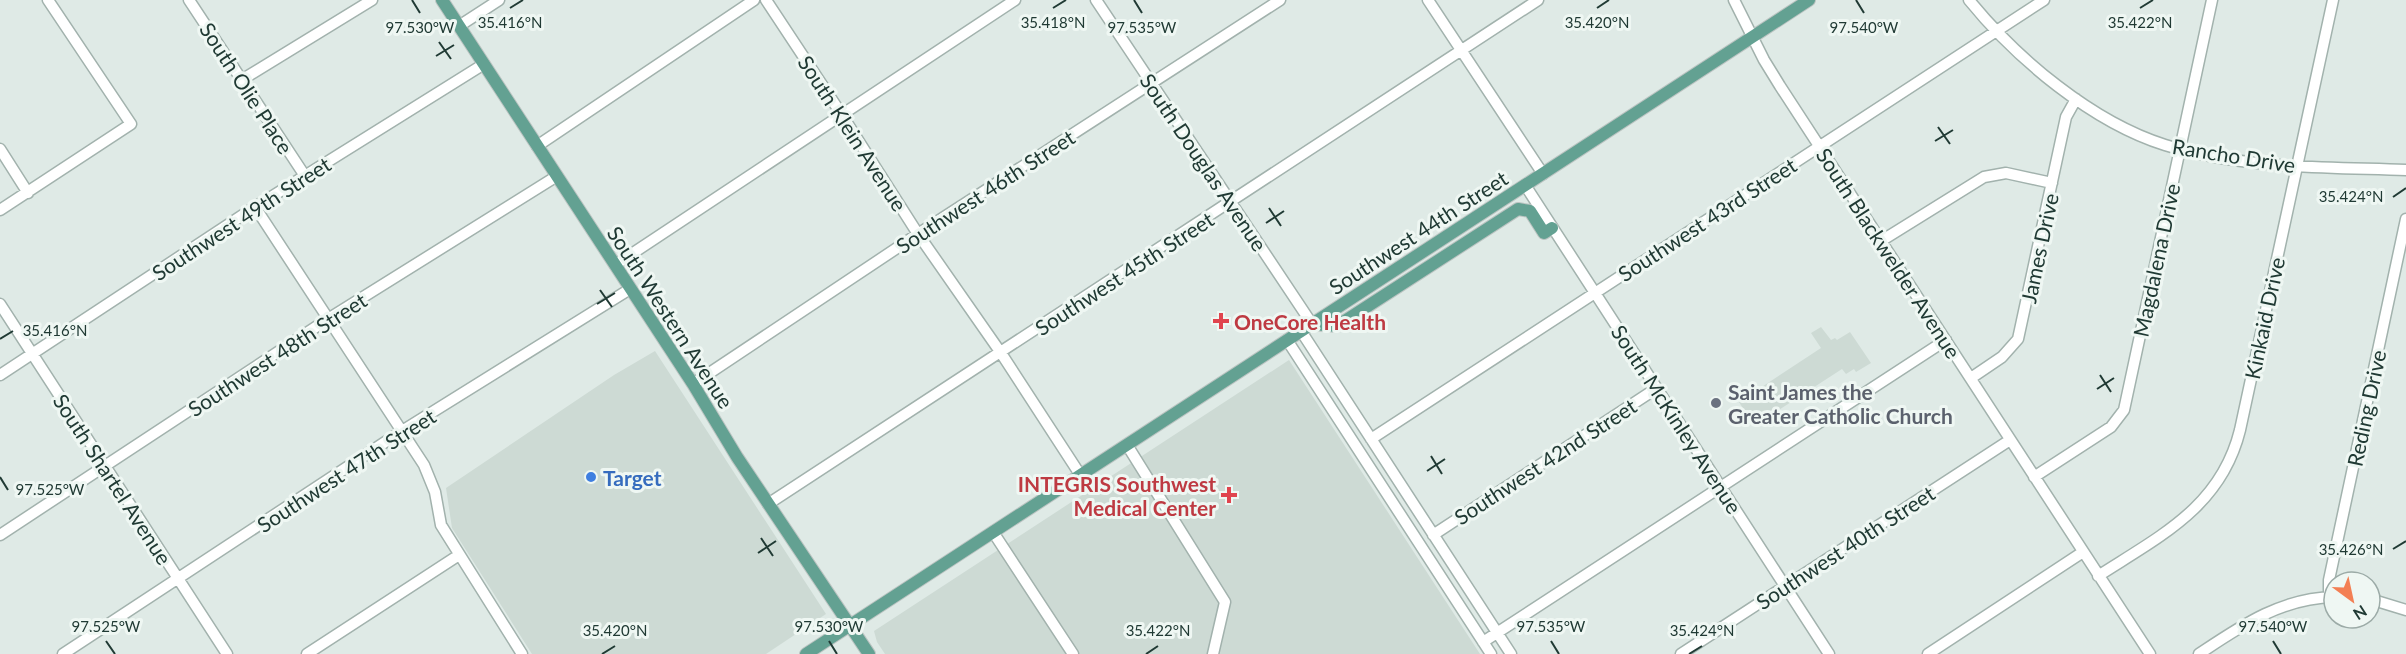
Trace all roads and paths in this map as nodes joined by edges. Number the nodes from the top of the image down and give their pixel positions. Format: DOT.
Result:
graph roads {
  1 [pos="48,0"];
  2 [pos="189,0"];
  3 [pos="372,0"];
  4 [pos="442,0"];
  5 [pos="499,0"];
  6 [pos="754,0"];
  7 [pos="766,0"];
  8 [pos="1016,0"];
  9 [pos="1096,0"];
  10 [pos="1280,0"];
  11 [pos="1428,0"];
  12 [pos="1538,0"];
  13 [pos="1734,0"];
  14 [pos="1809,0"];
  15 [pos="1969,0"];
  16 [pos="2044,0"];
  17 [pos="2212,0"];
  18 [pos="2333,0"];
  19 [pos="459,26"];
  20 [pos="1995,31"];
  21 [pos="1753,36"];
  22 [pos="1460,50"];
  23 [pos="484,64"];
  24 [pos="243,80"];
  25 [pos="1150,83"];
  26 [pos="2076,99"];
  27 [pos="842,115"];
  28 [pos="537,146"];
  29 [pos="1819,146"];
  30 [pos="0,148"];
  31 [pos="2180,149"];
  32 [pos="2296,166"];
  33 [pos="2406,170"];
  34 [pos="1543,174"];
  35 [pos="305,176"];
  36 [pos="557,176"];
  37 [pos="2052,183"];
  38 [pos="1525,185"];
  39 [pos="28,193"];
  40 [pos="1232,202"];
  41 [pos="255,207"];
  42 [pos="0,210"];
  43 [pos="2406,219"];
  44 [pos="1548,230"];
  45 [pos="918,234"];
  46 [pos="1881,241"];
  47 [pos="615,265"];
  48 [pos="630,289"];
  49 [pos="1595,293"];
  50 [pos="0,304"];
  51 [pos="328,319"];
  52 [pos="1307,327"];
  53 [pos="1287,340"];
  54 [pos="1946,340"];
  55 [pos="1000,353"];
  56 [pos="32,354"];
  57 [pos="0,375"];
  58 [pos="1971,378"];
  59 [pos="693,384"];
  60 [pos="1657,388"];
  61 [pos="402,431"];
  62 [pos="1371,439"];
  63 [pos="2010,440"];
  64 [pos="1127,445"];
  65 [pos="104,467"];
  66 [pos="1081,476"];
  67 [pos="2034,477"];
  68 [pos="1721,486"];
  69 [pos="768,504"];
  70 [pos="993,532"];
  71 [pos="1433,535"];
  72 [pos="0,536"];
  73 [pos="2083,552"];
  74 [pos="459,555"];
  75 [pos="2331,570"];
  76 [pos="2098,576"];
  77 [pos="178,579"];
  78 [pos="1785,586"];
  79 [pos="2322,598"];
  80 [pos="2382,603"];
  81 [pos="2406,610"];
  82 [pos="850,626"];
  83 [pos="1497,632"];
  84 [pos="1483,642"];
  85 [pos="63,654"];
  86 [pos="227,654"];
  87 [pos="307,654"];
  88 [pos="522,654"];
  89 [pos="806,654"];
  90 [pos="869,654"];
  91 [pos="1073,654"];
  92 [pos="1213,654"];
  93 [pos="1491,654"];
  94 [pos="1511,654"];
  95 [pos="1681,654"];
  96 [pos="1829,654"];
  97 [pos="1928,654"];
  98 [pos="2150,654"];
  99 [pos="2199,654"];
  1 -- 39 [label="street"];
  2 -- 24 [label="street, South Olie Place"];
  3 -- 24 [label="street"];
  4 -- 19 [label="main road, South Western Avenue"];
  5 -- 19 [label="street"];
  6 -- 28 [label="street"];
  7 -- 27 [label="street, South Klein Avenue"];
  8 -- 27 [label="street"];
  9 -- 25 [label="street, South Douglas Avenue"];
  10 -- 25 [label="street, Southwest 46th Street"];
  11 -- 22 [label="street"];
  12 -- 22 [label="street, Southwest 45th Street"];
  13 -- 21 [label="street, South Blackwelder Avenue"];
  14 -- 21 [label="main road, Southwest 44th Street"];
  15 -- 20 [label="street, Rancho Drive"];
  16 -- 20 [label="street, Southwest 43rd Street"];
  17 -- 31 [label="street, Magdalena Drive"];
  18 -- 32 [label="street, Kinkaid Drive"];
  19 -- 23 [label="main road, South Western Avenue"];
  20 -- 26 [label="street, Rancho Drive"];
  20 -- 29 [label="street, Southwest 43rd Street"];
  21 -- 29 [label="street, South Blackwelder Avenue"];
  21 -- 34 [label="main road, Southwest 44th Street"];
  22 -- 34 [label="street"];
  22 -- 40 [label="street, Southwest 45th Street"];
  23 -- 28 [label="main road, South Western Avenue"];
  23 -- 35 [label="street, Southwest 49th Street"];
  24 -- 35 [label="street, South Olie Place"];
  25 -- 40 [label="street, South Douglas Avenue"];
  25 -- 45 [label="street, Southwest 46th Street"];
  26 -- 31 [label="street, Rancho Drive"];
  26 -- 37 [label="street, James Drive"];
  27 -- 45 [label="street, South Klein Avenue"];
  27 -- 47 [label="street"];
  28 -- 36 [label="main road, South Western Avenue"];
  29 -- 46 [label="street, South Blackwelder Avenue"];
  29 -- 49 [label="street, Southwest 43rd Street"];
  30 -- 39 [label="street"];
  31 -- 32 [label="street, Rancho Drive"];
  31 -- 67 [label="street, Magdalena Drive"];
  32 -- 33 [label="street, Rancho Drive"];
  32 -- 76 [label="street, Kinkaid Drive"];
  34 -- 38 [label="main road, Southwest 44th Street"];
  35 -- 41 [label="street, Southwest 49th Street"];
  36 -- 47 [label="main road, South Western Avenue"];
  36 -- 51 [label="street, Southwest 48th Street"];
  37 -- 46 [label="street"];
  37 -- 58 [label="street, James Drive"];
  38 -- 44 [label="street, South McKinley Avenue"];
  38 -- 52 [label="main road, Southwest 44th Street"];
  39 -- 42 [label="street"];
  40 -- 52 [label="street, South Douglas Avenue"];
  40 -- 55 [label="street, Southwest 45th Street"];
  41 -- 51 [label="street"];
  41 -- 56 [label="street, Southwest 49th Street"];
  43 -- 75 [label="street, Reding Drive"];
  44 -- 49 [label="street, South McKinley Avenue"];
  44 -- 52 [label="main road"];
  45 -- 55 [label="street, South Klein Avenue"];
  45 -- 59 [label="street, Southwest 46th Street"];
  46 -- 54 [label="street, South Blackwelder Avenue"];
  47 -- 48 [label="main road, South Western Avenue"];
  48 -- 59 [label="main road, South Western Avenue"];
  48 -- 61 [label="street, Southwest 47th Street"];
  49 -- 60 [label="street, South McKinley Avenue"];
  49 -- 62 [label="street, Southwest 43rd Street"];
  50 -- 56 [label="street, South Shartel Avenue"];
  51 -- 61 [label="street"];
  51 -- 65 [label="street, Southwest 48th Street"];
  52 -- 53 [label="main road, Southwest 44th Street"];
  52 -- 62 [label="street, South Douglas Avenue"];
  53 -- 64 [label="main road, Southwest 44th Street"];
  53 -- 84 [label="street"];
  54 -- 58 [label="street, South Blackwelder Avenue"];
  54 -- 68 [label="street"];
  55 -- 66 [label="street, South Klein Avenue"];
  55 -- 69 [label="street, Southwest 45th Street"];
  56 -- 57 [label="street, Southwest 49th Street"];
  56 -- 65 [label="street, South Shartel Avenue"];
  58 -- 63 [label="street, South Blackwelder Avenue"];
  59 -- 69 [label="main road, South Western Avenue"];
  60 -- 68 [label="street, South McKinley Avenue"];
  60 -- 71 [label="street, Southwest 42nd Street"];
  61 -- 74 [label="street"];
  61 -- 77 [label="street, Southwest 47th Street"];
  62 -- 71 [label="street, South Douglas Avenue"];
  63 -- 67 [label="street, South Blackwelder Avenue"];
  63 -- 78 [label="street, Southwest 40th Street"];
  64 -- 66 [label="main road, Southwest 44th Street"];
  64 -- 92 [label="street"];
  65 -- 72 [label="street, Southwest 48th Street"];
  65 -- 77 [label="street, South Shartel Avenue"];
  66 -- 70 [label="main road, Southwest 44th Street"];
  67 -- 73 [label="street, South Blackwelder Avenue"];
  68 -- 78 [label="street, South McKinley Avenue"];
  68 -- 83 [label="street"];
  69 -- 82 [label="main road, South Western Avenue"];
  70 -- 82 [label="main road, Southwest 44th Street"];
  70 -- 91 [label="street"];
  71 -- 83 [label="street, South Douglas Avenue"];
  73 -- 76 [label="street, South Blackwelder Avenue"];
  73 -- 97 [label="street"];
  74 -- 87 [label="street"];
  74 -- 88 [label="street"];
  76 -- 98 [label="street, South Blackwelder Avenue"];
  77 -- 85 [label="street, Southwest 47th Street"];
  77 -- 86 [label="street, South Shartel Avenue"];
  78 -- 95 [label="street, Southwest 40th Street"];
  78 -- 96 [label="street, South McKinley Avenue"];
  79 -- 99 [label="street"];
  80 -- 81 [label="street"];
  82 -- 89 [label="main road, Southwest 44th Street"];
  82 -- 90 [label="main road, South Western Avenue"];
  83 -- 84 [label="street"];
  83 -- 94 [label="street, South Douglas Avenue"];
  84 -- 93 [label="street"];
}
